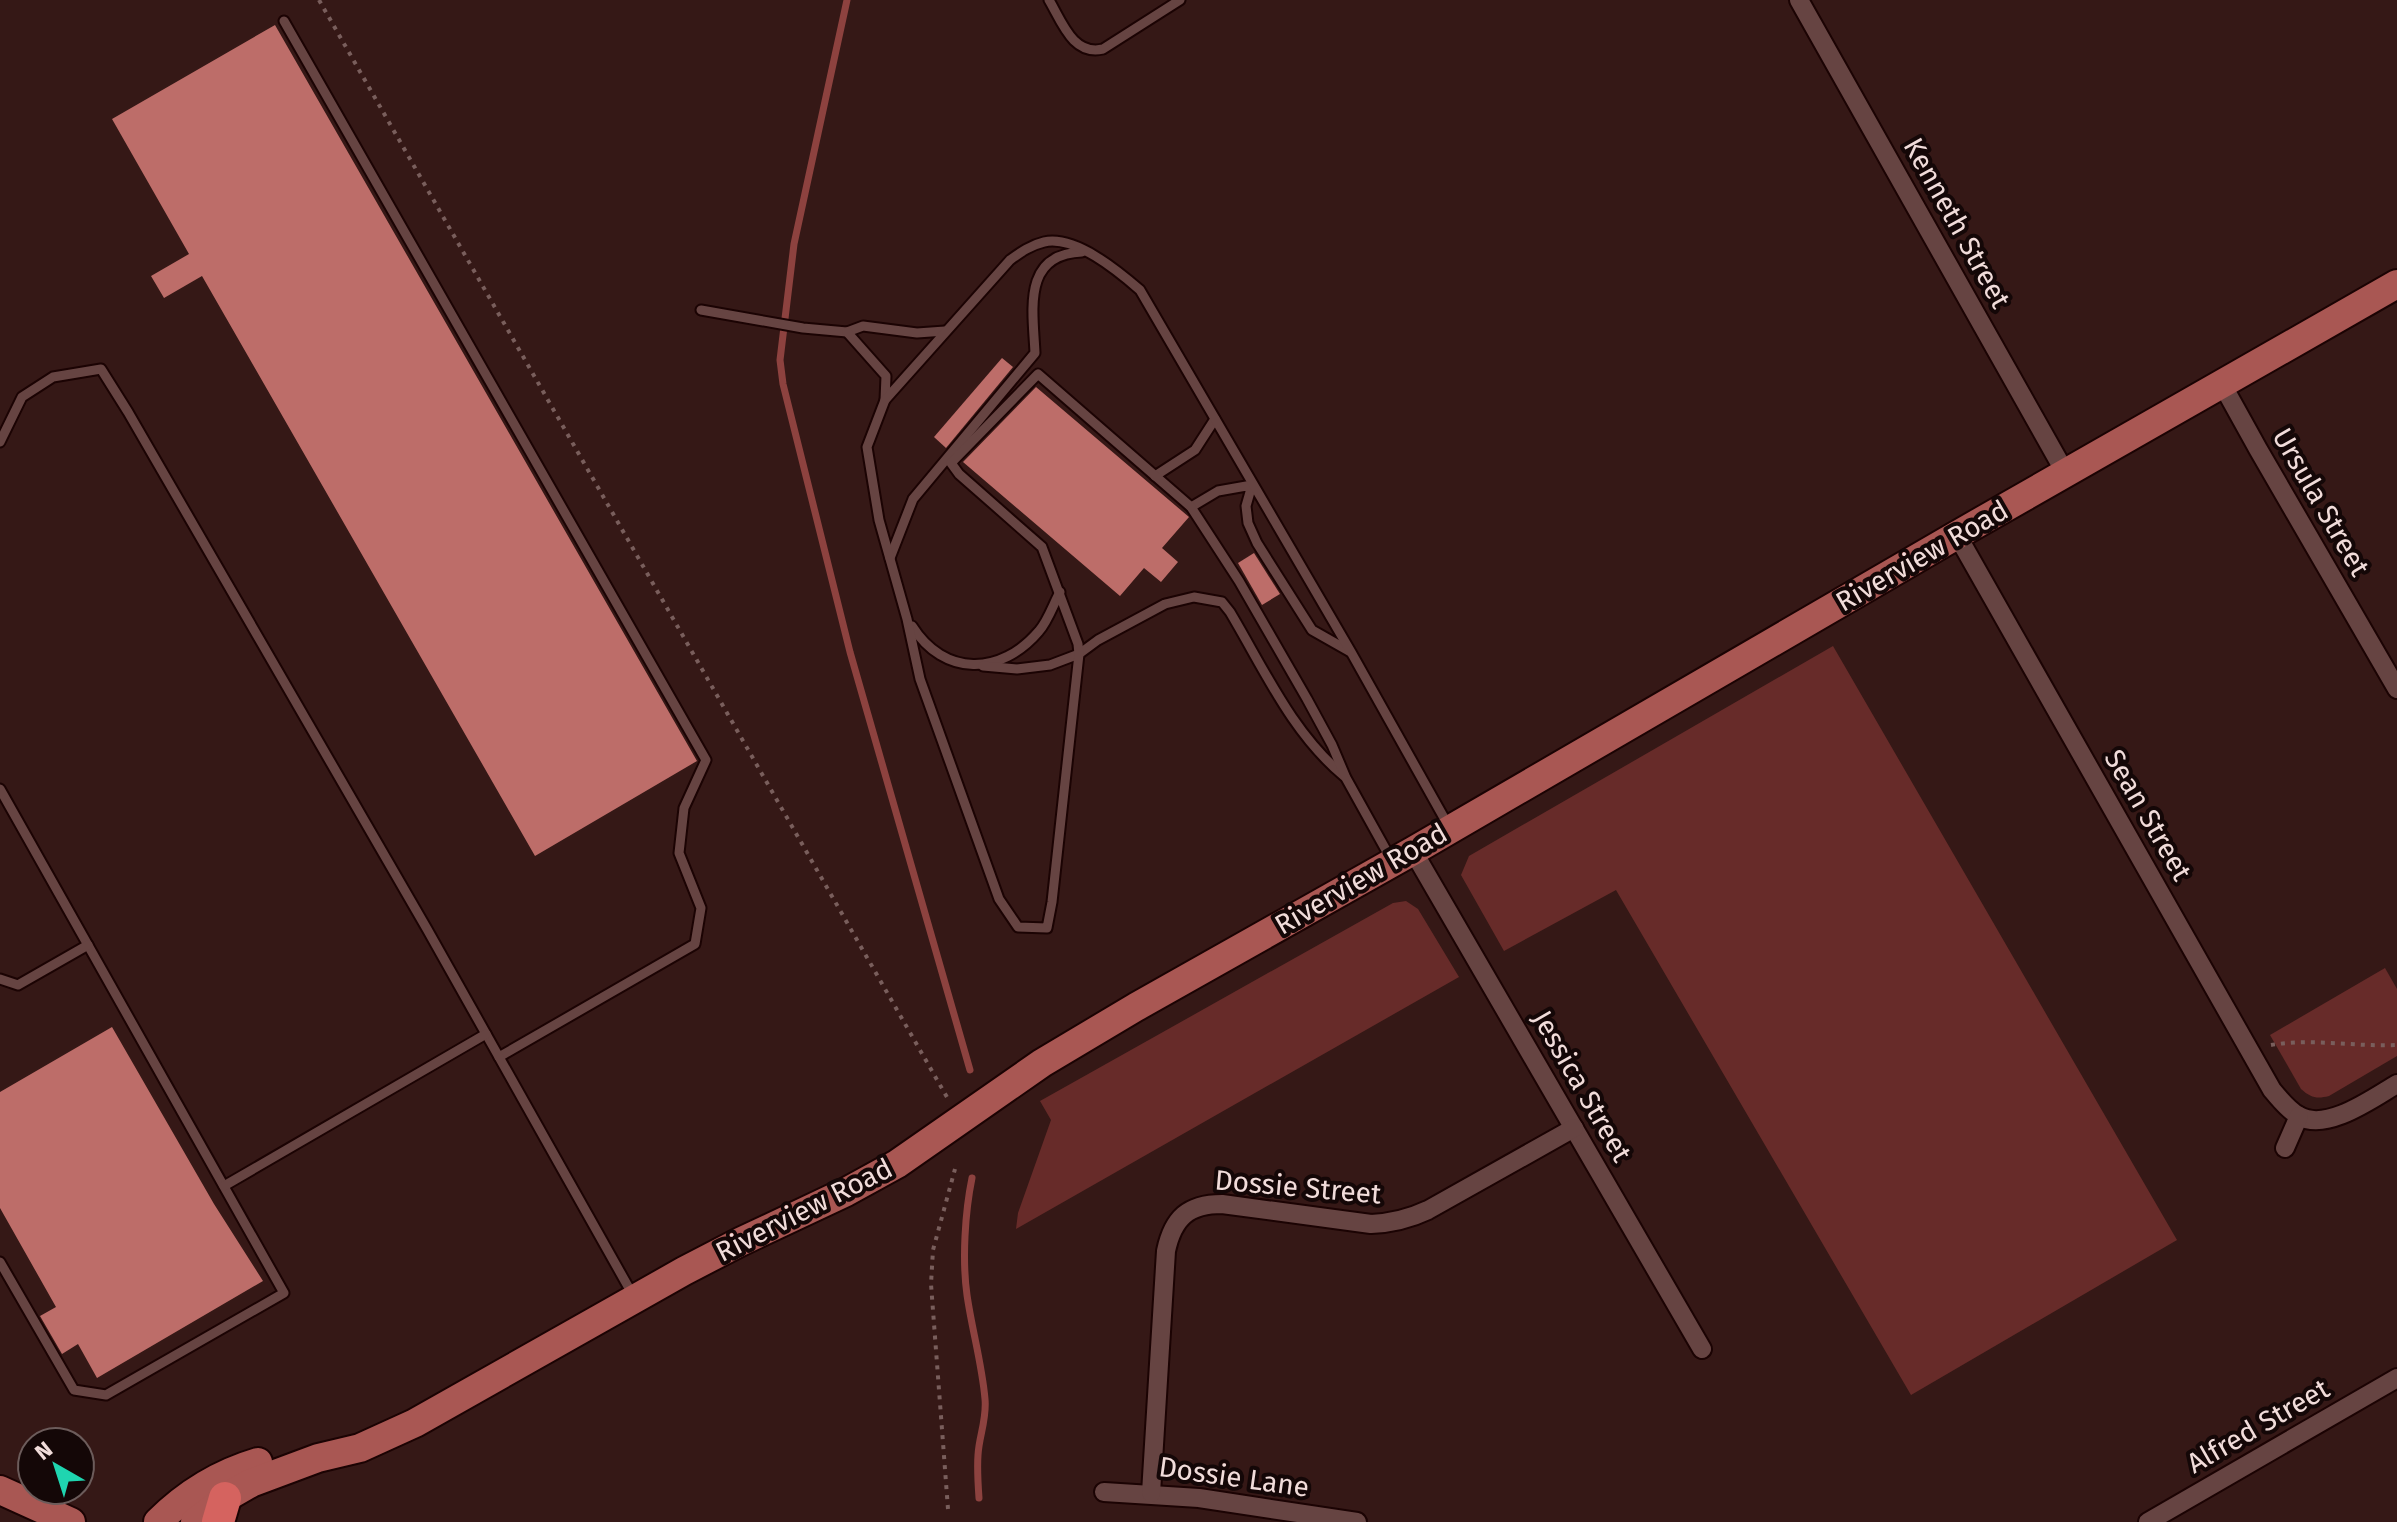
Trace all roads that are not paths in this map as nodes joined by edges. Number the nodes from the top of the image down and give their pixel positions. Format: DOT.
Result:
graph roads {
  1 [pos="1049,0"];
  2 [pos="1180,0"];
  3 [pos="1799,0"];
  4 [pos="284,21"];
  5 [pos="1087,252"];
  6 [pos="2397,284"];
  7 [pos="701,310"];
  8 [pos="945,331"];
  9 [pos="847,332"];
  10 [pos="2222,384"];
  11 [pos="885,400"];
  12 [pos="1215,419"];
  13 [pos="0,442"];
  14 [pos="2066,474"];
  15 [pos="1155,476"];
  16 [pos="1252,485"];
  17 [pos="1191,507"];
  18 [pos="1957,535"];
  19 [pos="890,558"];
  20 [pos="1060,592"];
  21 [pos="907,619"];
  22 [pos="1351,652"];
  23 [pos="1079,654"];
  24 [pos="983,666"];
  25 [pos="2397,689"];
  26 [pos="1346,778"];
  27 [pos="0,789"];
  28 [pos="1450,828"];
  29 [pos="1403,856"];
  30 [pos="88,945"];
  31 [pos="0,979"];
  32 [pos="486,1034"];
  33 [pos="499,1057"];
  34 [pos="2397,1084"];
  35 [pos="2299,1116"];
  36 [pos="1574,1128"];
  37 [pos="2285,1148"];
  38 [pos="224,1186"];
  39 [pos="0,1262"];
  40 [pos="635,1300"];
  41 [pos="1702,1349"];
  42 [pos="2397,1378"];
  43 [pos="318,1458"];
  44 [pos="0,1490"];
  45 [pos="1104,1492"];
  46 [pos="1151,1493"];
  47 [pos="221,1510"];
  48 [pos="71,1522"];
  49 [pos="158,1522"];
  50 [pos="195,1522"];
  51 [pos="1357,1522"];
  52 [pos="2148,1522"];
  1 -- 2 [label="lane"];
  3 -- 14 [label="street, Kenneth Street"];
  4 -- 33 [label="lane"];
  5 -- 8 [label="lane"];
  5 -- 12 [label="lane"];
  5 -- 19 [label="lane"];
  6 -- 10 [label="main road, Riverview Road"];
  7 -- 9 [label="lane"];
  8 -- 9 [label="lane"];
  8 -- 11 [label="lane"];
  9 -- 11 [label="lane"];
  10 -- 14 [label="main road, Riverview Road"];
  10 -- 25 [label="street, Ursula Street"];
  11 -- 19 [label="lane"];
  12 -- 15 [label="lane"];
  12 -- 16 [label="lane"];
  13 -- 32 [label="lane"];
  14 -- 18 [label="main road, Riverview Road"];
  15 -- 17 [label="lane"];
  15 -- 20 [label="lane"];
  16 -- 17 [label="lane"];
  16 -- 22 [label="lane"];
  16 -- 22 [label="lane"];
  17 -- 26 [label="lane"];
  18 -- 28 [label="main road, Riverview Road"];
  18 -- 35 [label="street, Sean Street"];
  19 -- 21 [label="lane"];
  20 -- 23 [label="lane"];
  20 -- 24 [label="lane"];
  21 -- 23 [label="lane"];
  21 -- 24 [label="lane"];
  22 -- 28 [label="lane"];
  23 -- 24 [label="lane"];
  23 -- 26 [label="lane"];
  26 -- 29 [label="lane"];
  27 -- 30 [label="lane"];
  28 -- 29 [label="main road, Riverview Road"];
  29 -- 36 [label="street, Jessica Street"];
  29 -- 40 [label="main road, Riverview Road"];
  30 -- 31 [label="lane"];
  30 -- 38 [label="lane"];
  32 -- 33 [label="lane"];
  32 -- 38 [label="lane"];
  33 -- 40 [label="lane"];
  34 -- 35 [label="street"];
  35 -- 37 [label="street"];
  36 -- 41 [label="street, Jessica Street"];
  36 -- 46 [label="street, Dossie Street"];
  38 -- 39 [label="lane"];
  40 -- 43 [label="main road, Riverview Road"];
  42 -- 52 [label="street, Alfred Street"];
  43 -- 47 [label="main road, Riverview Road"];
  43 -- 49 [label="main road, Riverview Road"];
  44 -- 48 [label="main road"];
  45 -- 46 [label="street, Dossie Lane"];
  46 -- 51 [label="street, Dossie Lane"];
  47 -- 50 [label="main road, Riverview Road"];
}
